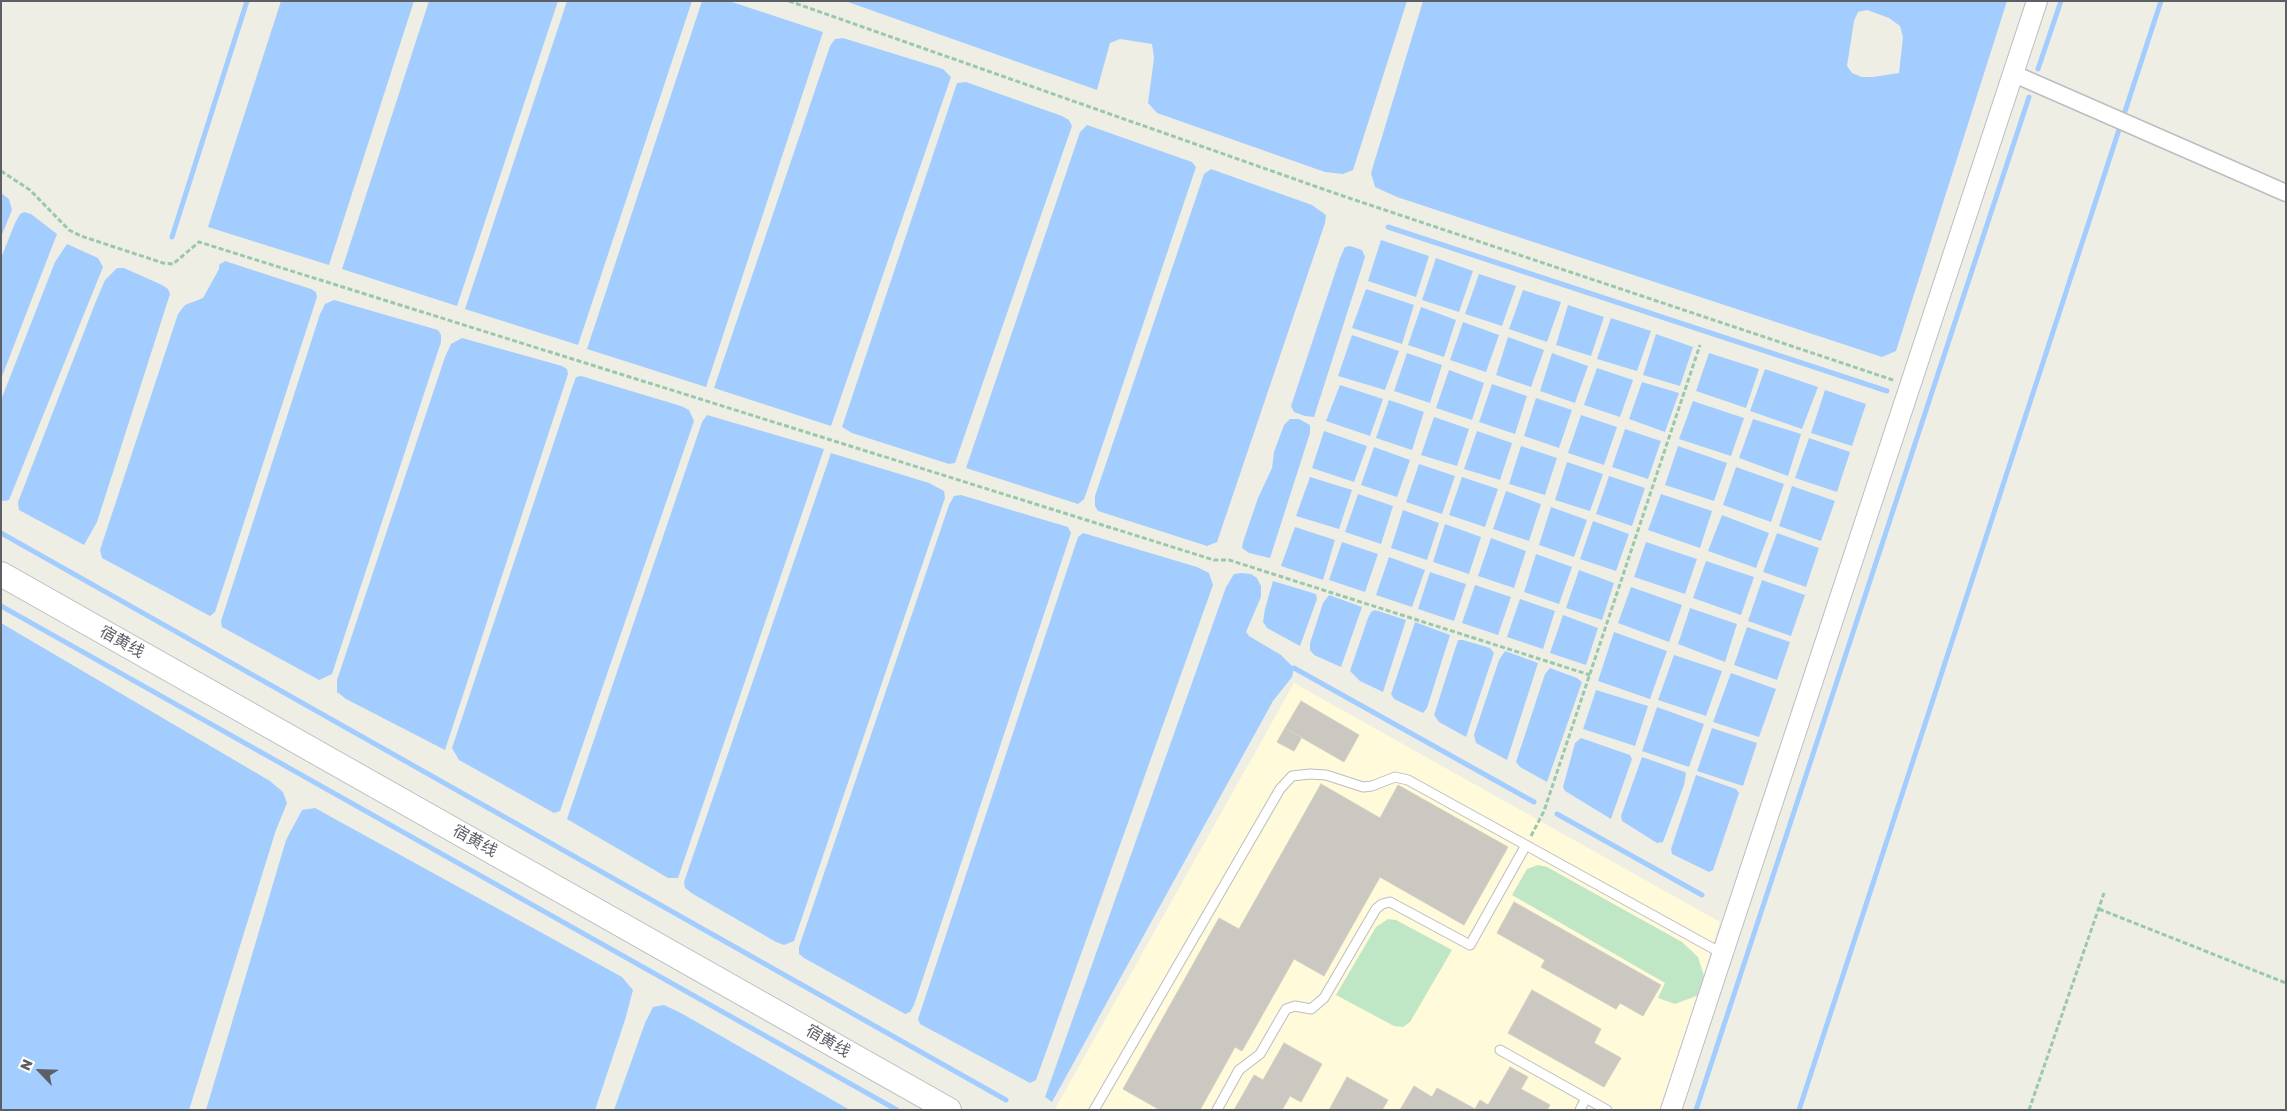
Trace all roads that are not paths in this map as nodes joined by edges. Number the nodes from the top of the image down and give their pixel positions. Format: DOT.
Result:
graph roads {
  1 [pos="2037,1"];
  2 [pos="2014,74"];
  3 [pos="2286,193"];
  4 [pos="1,574"];
  5 [pos="1526,845"];
  6 [pos="1723,954"];
  7 [pos="1500,1050"];
  8 [pos="1586,1098"];
  9 [pos="949,1110"];
  10 [pos="1094,1110"];
  11 [pos="1217,1110"];
  12 [pos="1580,1110"];
  13 [pos="1607,1110"];
  14 [pos="1671,1110"];
  1 -- 2 [label="street"];
  2 -- 3 [label="street"];
  2 -- 6 [label="street"];
  4 -- 9 [label="main road, 宿黄线"];
  5 -- 6 [label="lane"];
  5 -- 10 [label="lane"];
  5 -- 11 [label="lane"];
  6 -- 14 [label="street"];
  7 -- 8 [label="lane"];
  8 -- 12 [label="lane"];
  8 -- 13 [label="lane"];
}
